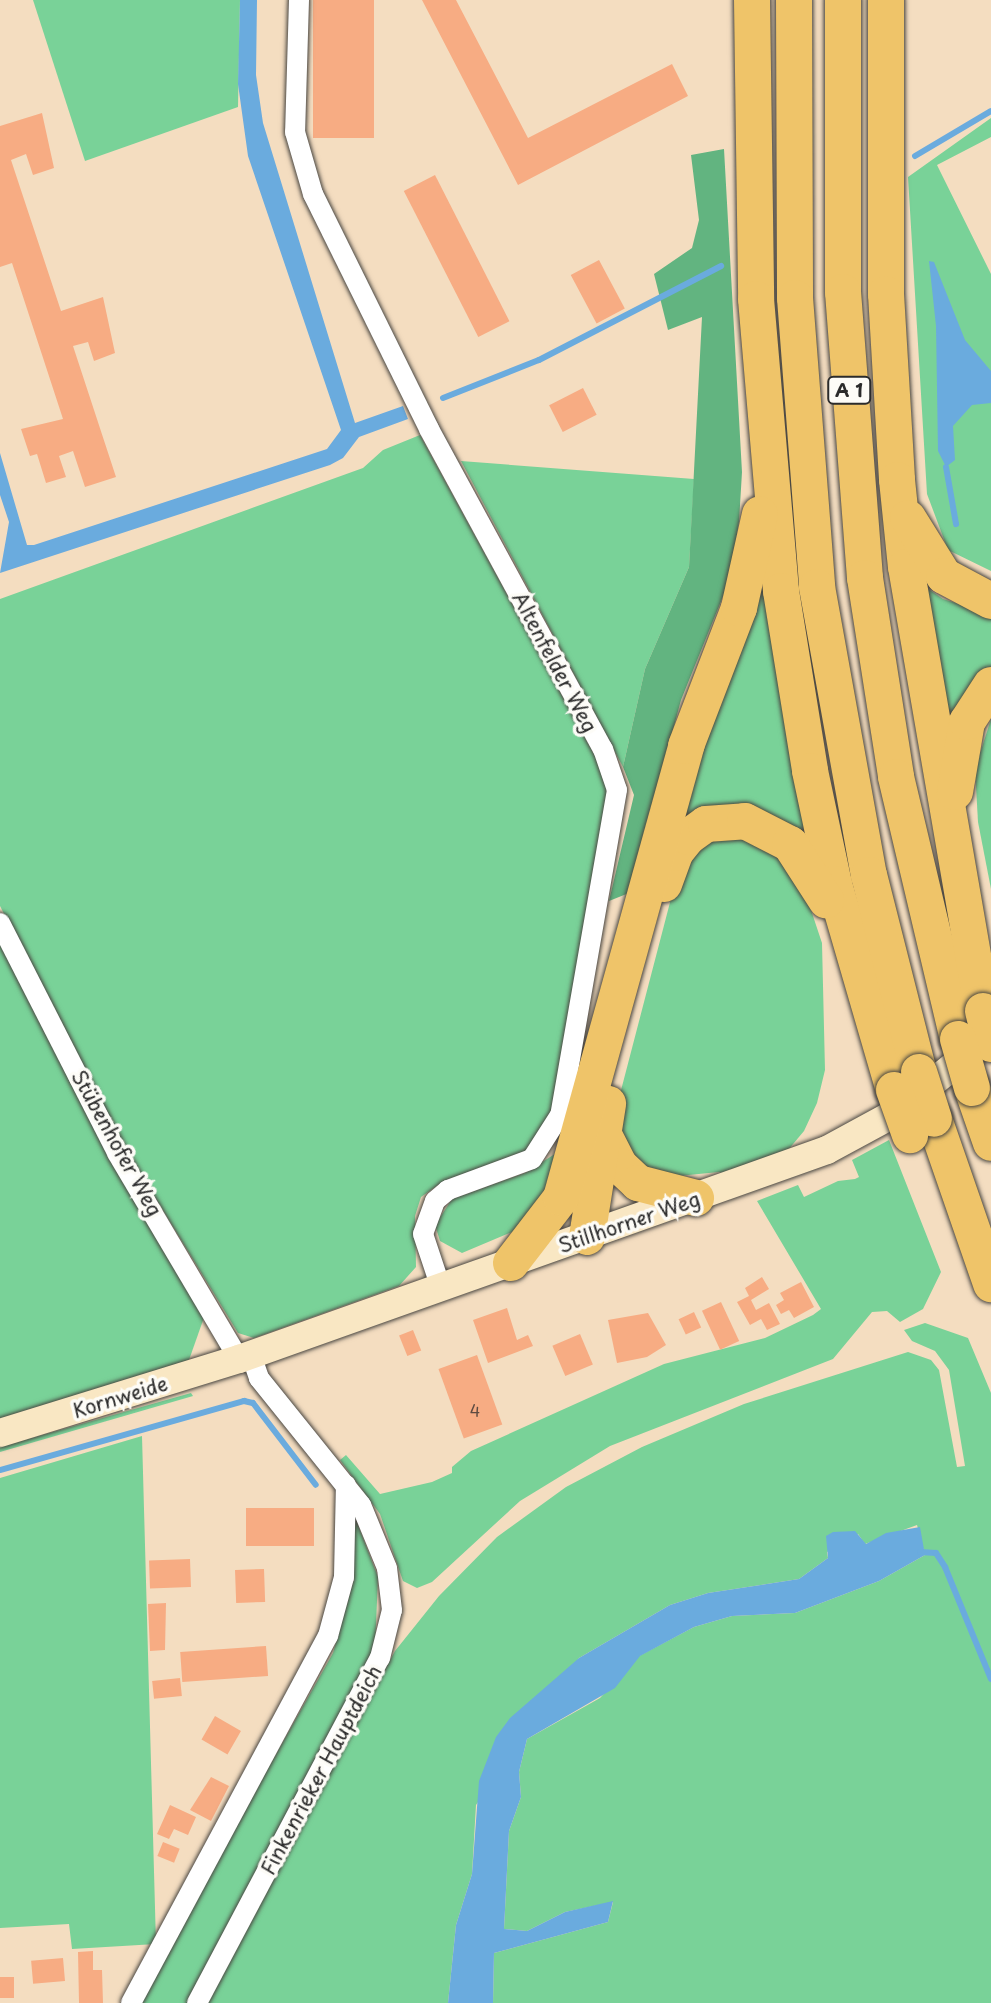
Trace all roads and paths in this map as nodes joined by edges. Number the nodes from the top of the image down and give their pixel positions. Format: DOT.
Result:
graph roads {
  1 [pos="299,0"];
  2 [pos="752,0"];
  3 [pos="794,0"];
  4 [pos="843,0"];
  5 [pos="886,0"];
  6 [pos="907,55"];
  7 [pos="735,57"];
  8 [pos="751,96"];
  9 [pos="885,106"];
  10 [pos="767,469"];
  11 [pos="897,480"];
  12 [pos="991,601"];
  13 [pos="991,685"];
  14 [pos="954,858"];
  15 [pos="0,923"];
  16 [pos="854,961"];
  17 [pos="981,1032"];
  18 [pos="906,1081"];
  19 [pos="603,1133"];
  20 [pos="991,1143"];
  21 [pos="561,1198"];
  22 [pos="696,1198"];
  23 [pos="587,1237"];
  24 [pos="511,1263"];
  25 [pos="991,1284"];
  26 [pos="441,1288"];
  27 [pos="245,1357"];
  28 [pos="0,1433"];
  29 [pos="346,1485"];
  30 [pos="131,2003"];
  31 [pos="197,2003"];
  1 -- 26 [label="street, Altenfelder Weg"];
  2 -- 8 [label="highway"];
  3 -- 18 [label="highway, A 1"];
  4 -- 17 [label="highway, A 1"];
  5 -- 9 [label="highway"];
  6 -- 9 [label="highway"];
  7 -- 8 [label="highway"];
  8 -- 10 [label="highway"];
  9 -- 11 [label="highway"];
  10 -- 16 [label="highway"];
  10 -- 21 [label="highway"];
  11 -- 12 [label="highway"];
  11 -- 14 [label="highway"];
  13 -- 14 [label="highway"];
  14 -- 17 [label="highway"];
  15 -- 27 [label="street, Stübenhofer Weg"];
  16 -- 18 [label="highway"];
  16 -- 19 [label="highway"];
  17 -- 20 [label="highway, A 1, bridge"];
  17 -- 22 [label="main road, Stillhorner Weg"];
  18 -- 25 [label="highway, A 1, bridge"];
  19 -- 22 [label="highway"];
  19 -- 23 [label="highway"];
  21 -- 23 [label="highway"];
  21 -- 24 [label="highway"];
  22 -- 23 [label="main road, Stillhorner Weg"];
  23 -- 24 [label="main road, Stillhorner Weg"];
  24 -- 26 [label="main road, Stillhorner Weg"];
  26 -- 27 [label="main road, Stillhorner Weg"];
  27 -- 28 [label="main road, Kornweide"];
  27 -- 29 [label="street, Finkenrieker Hauptdeich"];
  29 -- 30 [label="street"];
  29 -- 31 [label="street, Finkenrieker Hauptdeich"];
}
